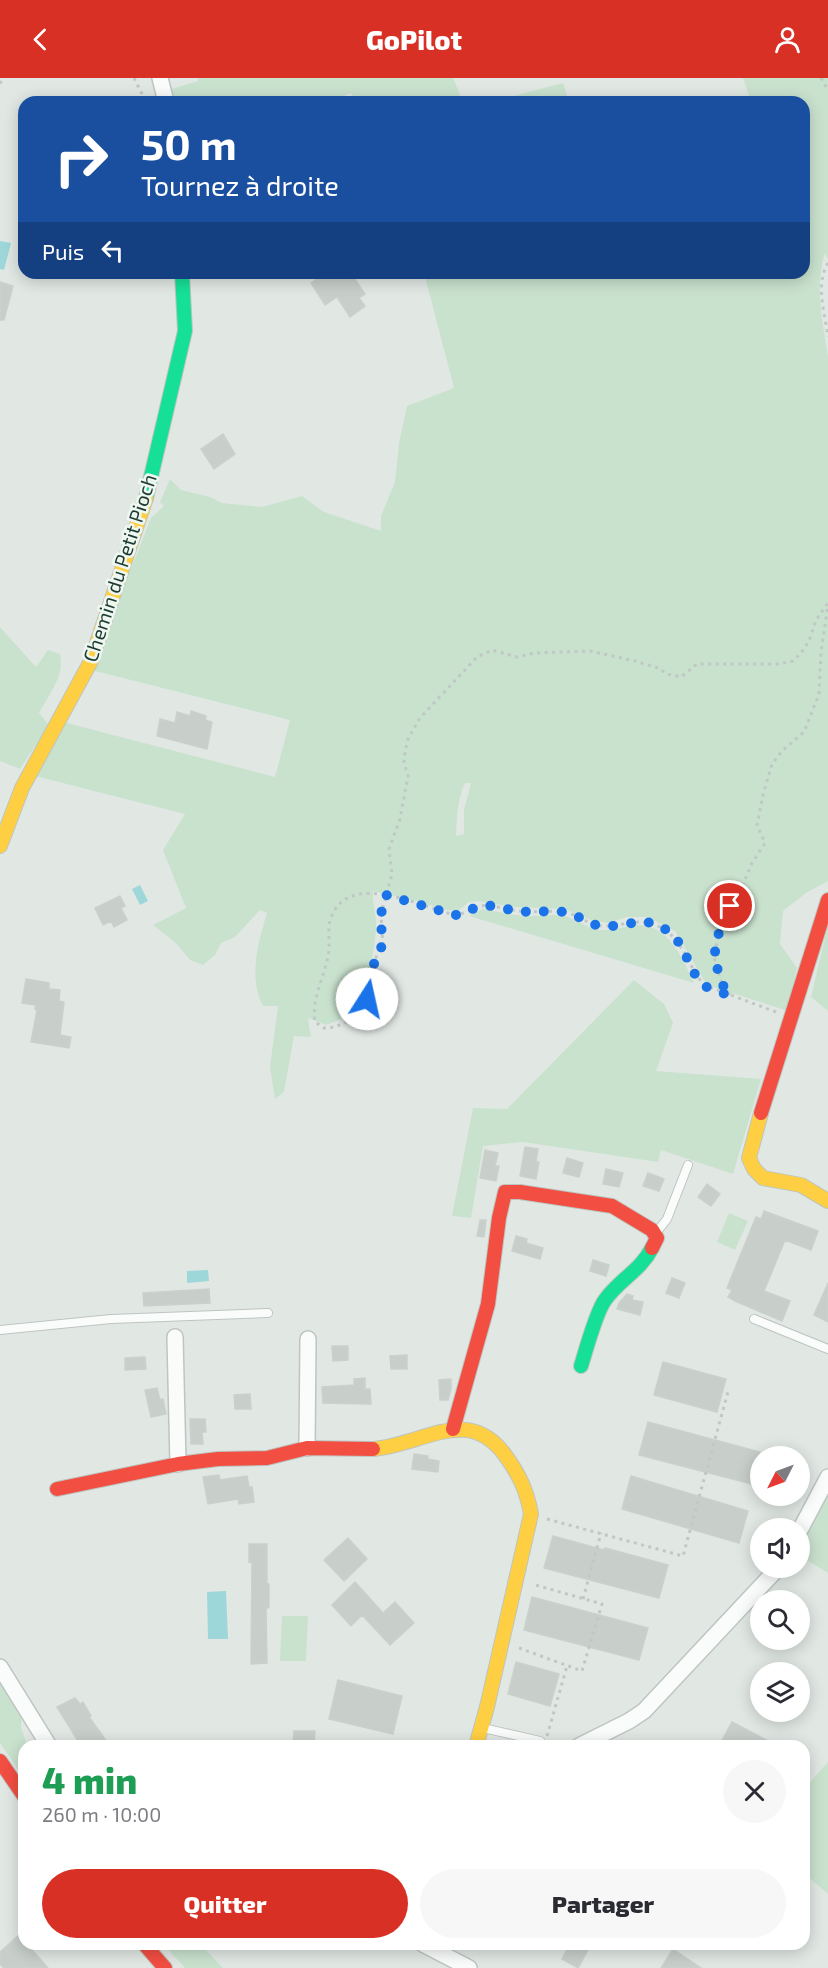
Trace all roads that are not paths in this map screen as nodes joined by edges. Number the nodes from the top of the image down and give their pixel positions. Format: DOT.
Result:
graph roads {
  1 [pos="160,78"];
  2 [pos="164,96"];
  3 [pos="182,279"];
  4 [pos="0,846"];
  5 [pos="828,900"];
  6 [pos="688,1165"];
  7 [pos="828,1201"];
  8 [pos="655,1234"];
  9 [pos="268,1313"];
  10 [pos="754,1319"];
  11 [pos="0,1330"];
  12 [pos="175,1337"];
  13 [pos="308,1339"];
  14 [pos="828,1349"];
  15 [pos="581,1366"];
  16 [pos="453,1429"];
  17 [pos="307,1448"];
  18 [pos="178,1464"];
  19 [pos="828,1477"];
  20 [pos="57,1489"];
  21 [pos="806,1518"];
  22 [pos="769,1578"];
  23 [pos="0,1667"];
  24 [pos="481,1728"];
  25 [pos="45,1740"];
  26 [pos="478,1740"];
  27 [pos="534,1740"];
  28 [pos="591,1740"];
  29 [pos="0,1761"];
  30 [pos="18,1787"];
  31 [pos="149,1950"];
  32 [pos="434,1950"];
  33 [pos="165,1968"];
  34 [pos="469,1968"];
  1 -- 2 [label="street"];
  3 -- 4 [label="main road, Chemin du Petit Pioch"];
  5 -- 7 [label="main road"];
  6 -- 8 [label="lane"];
  8 -- 15 [label="main road"];
  8 -- 16 [label="main road"];
  9 -- 11 [label="lane"];
  10 -- 14 [label="lane"];
  12 -- 18 [label="street"];
  13 -- 17 [label="street"];
  16 -- 17 [label="main road"];
  16 -- 24 [label="main road"];
  17 -- 18 [label="main road"];
  18 -- 20 [label="main road"];
  19 -- 21 [label="street"];
  22 -- 28 [label="street"];
  23 -- 25 [label="street"];
  24 -- 26 [label="main road"];
  24 -- 27 [label="lane"];
  29 -- 30 [label="main road"];
  31 -- 33 [label="main road"];
  32 -- 34 [label="street"];
}
